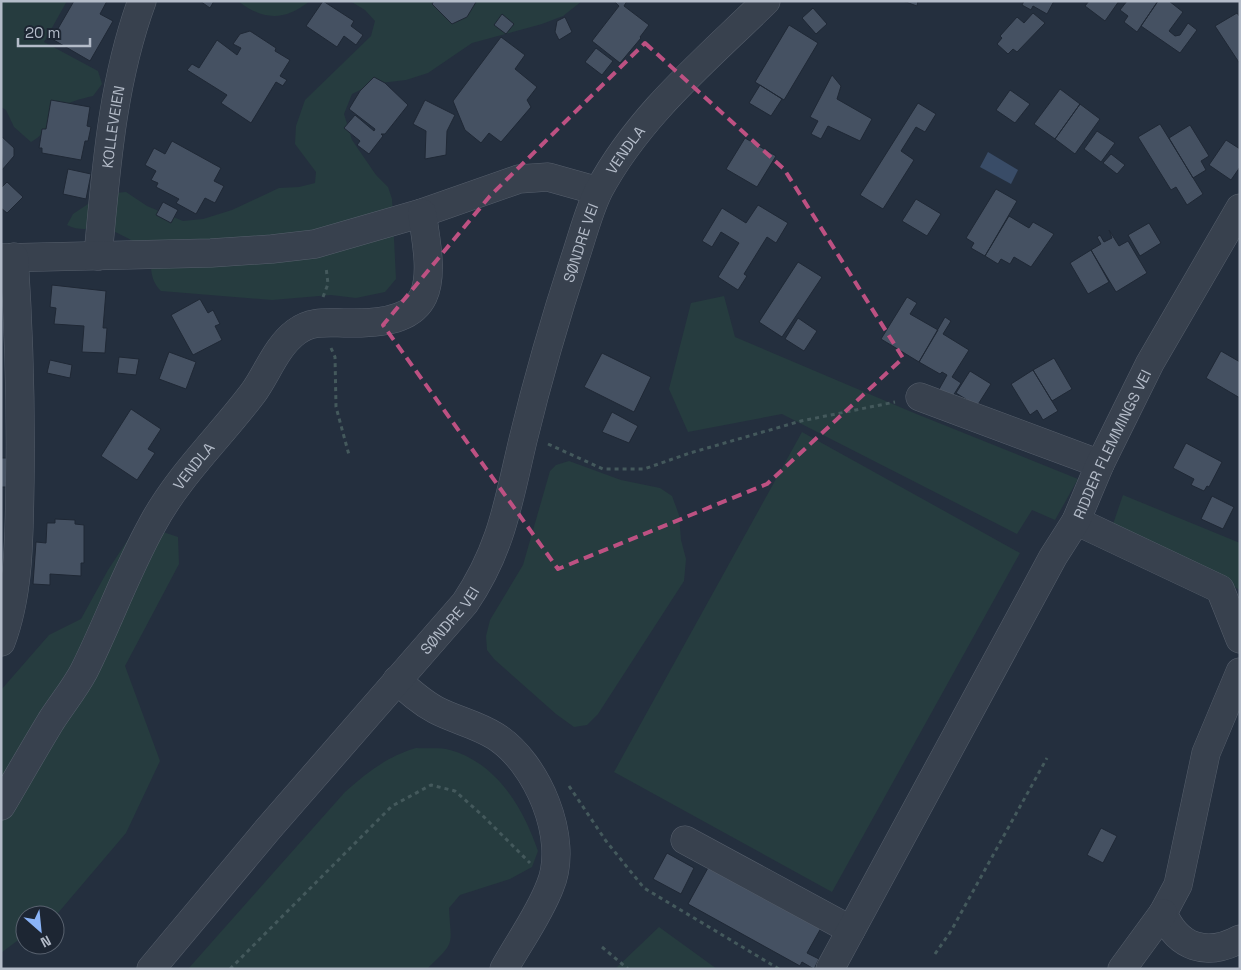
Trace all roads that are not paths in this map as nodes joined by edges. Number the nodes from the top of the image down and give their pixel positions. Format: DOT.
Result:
graph roads {
  1 [pos="142,1"];
  2 [pos="766,1"];
  3 [pos="598,191"];
  4 [pos="1240,208"];
  5 [pos="422,213"];
  6 [pos="98,256"];
  7 [pos="8,257"];
  8 [pos="920,397"];
  9 [pos="1100,464"];
  10 [pos="1076,521"];
  11 [pos="1240,639"];
  12 [pos="1,642"];
  13 [pos="1240,672"];
  14 [pos="397,680"];
  15 [pos="1,806"];
  16 [pos="685,840"];
  17 [pos="1163,913"];
  18 [pos="851,930"];
  19 [pos="1240,940"];
  20 [pos="151,969"];
  21 [pos="504,969"];
  22 [pos="830,969"];
  23 [pos="1122,969"];
  1 -- 6 [label="street, KOLLEVEIEN"];
  2 -- 3 [label="street, VENDLA"];
  3 -- 5 [label="street, VENDLA"];
  3 -- 14 [label="street, SØNDRE VEI"];
  4 -- 9 [label="street, RIDDER FLEMMINGS VEI"];
  5 -- 6 [label="street, VENDLA"];
  5 -- 15 [label="street, VENDLA"];
  6 -- 7 [label="street, VENDLA"];
  7 -- 12 [label="street, VENDLA"];
  8 -- 9 [label="street"];
  9 -- 10 [label="street, RIDDER FLEMMINGS VEI"];
  10 -- 11 [label="street, RIDDER FLEMMINGS VEI"];
  10 -- 18 [label="street"];
  13 -- 17 [label="street"];
  14 -- 20 [label="street, SØNDRE VEI"];
  14 -- 21 [label="street"];
  16 -- 18 [label="street"];
  17 -- 19 [label="street"];
  17 -- 23 [label="street"];
  18 -- 22 [label="street"];
}
